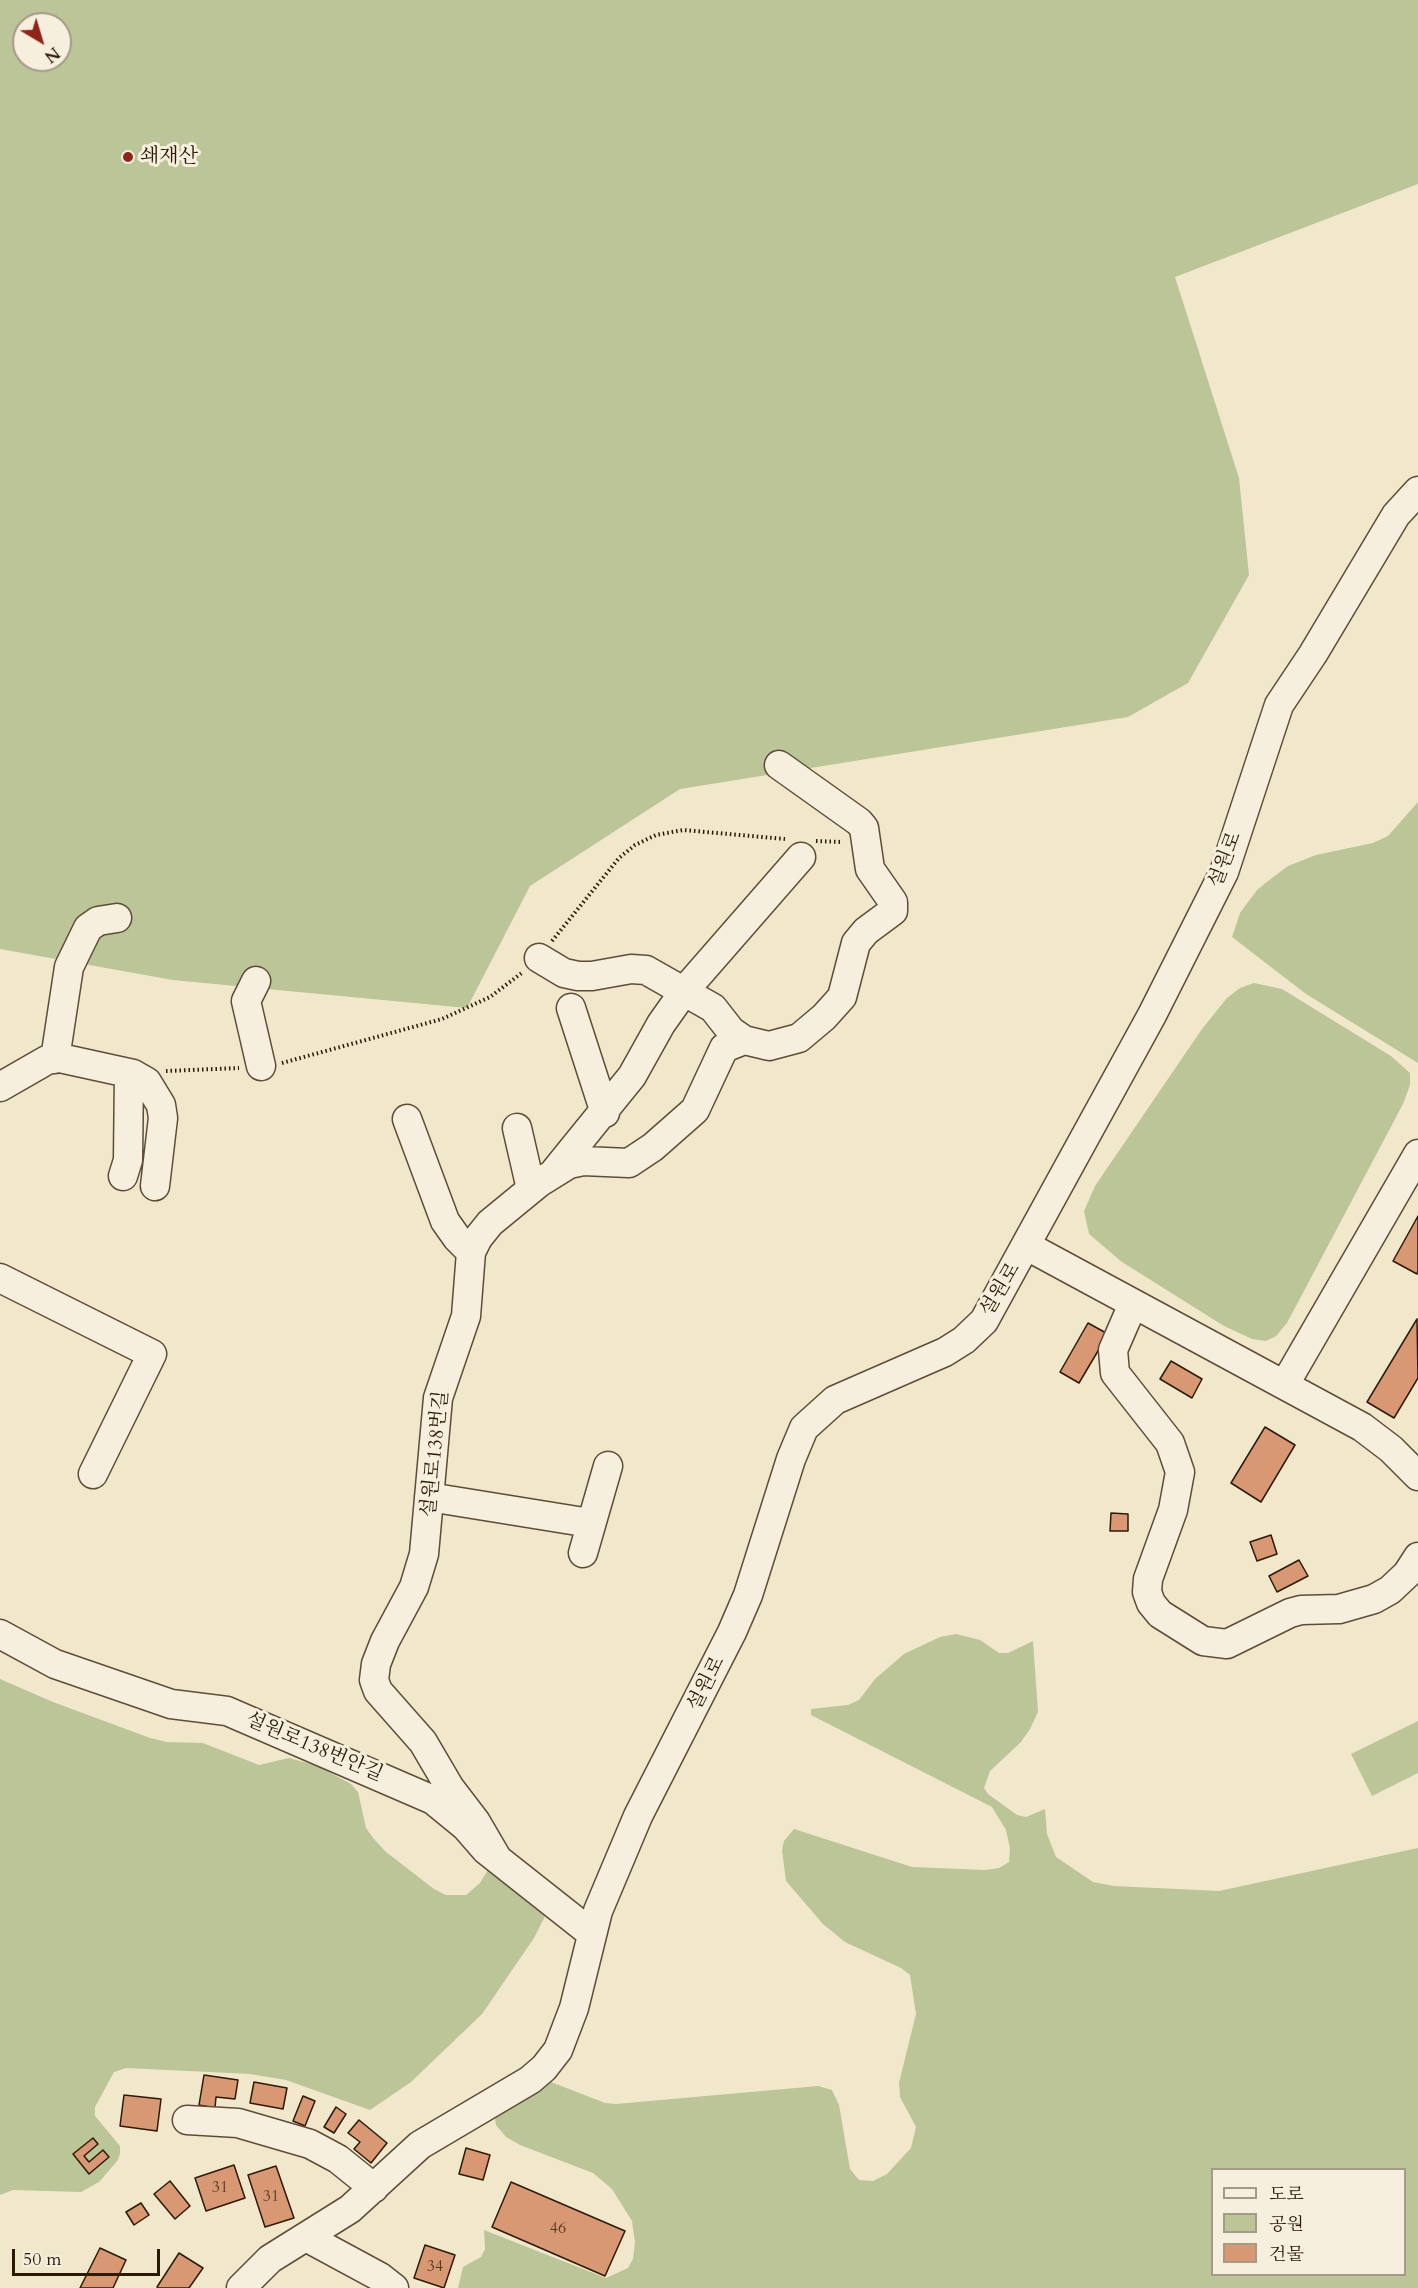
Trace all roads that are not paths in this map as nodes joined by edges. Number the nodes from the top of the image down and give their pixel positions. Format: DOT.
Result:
graph roads {
  1 [pos="1418,491"];
  2 [pos="779,765"];
  3 [pos="801,846"];
  4 [pos="117,918"];
  5 [pos="539,958"];
  6 [pos="256,981"];
  7 [pos="685,990"];
  8 [pos="571,1008"];
  9 [pos="744,1040"];
  10 [pos="55,1059"];
  11 [pos="261,1066"];
  12 [pos="129,1073"];
  13 [pos="0,1087"];
  14 [pos="604,1113"];
  15 [pos="407,1119"];
  16 [pos="517,1128"];
  17 [pos="1418,1154"];
  18 [pos="123,1176"];
  19 [pos="542,1182"];
  20 [pos="155,1186"];
  21 [pos="1027,1245"];
  22 [pos="471,1252"];
  23 [pos="0,1278"];
  24 [pos="1133,1304"];
  25 [pos="1285,1384"];
  26 [pos="608,1466"];
  27 [pos="93,1474"];
  28 [pos="1418,1476"];
  29 [pos="429,1497"];
  30 [pos="590,1523"];
  31 [pos="583,1553"];
  32 [pos="1418,1557"];
  33 [pos="0,1634"];
  34 [pos="497,1858"];
  35 [pos="591,1933"];
  36 [pos="187,2120"];
  37 [pos="374,2188"];
  38 [pos="306,2237"];
  39 [pos="242,2288"];
  40 [pos="393,2288"];
  1 -- 21 [label="street, 설원로"];
  2 -- 9 [label="street"];
  3 -- 7 [label="street"];
  4 -- 10 [label="street"];
  5 -- 7 [label="street"];
  6 -- 11 [label="street"];
  7 -- 9 [label="street"];
  7 -- 14 [label="street"];
  8 -- 14 [label="street"];
  9 -- 19 [label="street, 설원로138번길"];
  10 -- 12 [label="street"];
  10 -- 13 [label="street"];
  12 -- 18 [label="street"];
  12 -- 20 [label="street"];
  14 -- 19 [label="street"];
  15 -- 22 [label="street"];
  16 -- 19 [label="street"];
  17 -- 25 [label="street"];
  19 -- 22 [label="street, 설원로138번길"];
  21 -- 24 [label="street"];
  21 -- 35 [label="street, 설원로"];
  22 -- 29 [label="street, 설원로138번길"];
  23 -- 27 [label="street"];
  24 -- 25 [label="street"];
  24 -- 32 [label="street"];
  25 -- 28 [label="street"];
  26 -- 30 [label="street"];
  29 -- 30 [label="street"];
  29 -- 34 [label="street, 설원로138번길"];
  30 -- 31 [label="street"];
  33 -- 34 [label="street, 설원로138번안길"];
  34 -- 35 [label="street, 설원로138번안길"];
  35 -- 37 [label="street, 설원로"];
  36 -- 37 [label="street"];
  37 -- 38 [label="street, 설원로"];
  38 -- 39 [label="street, 설원로"];
  38 -- 40 [label="street"];
}
